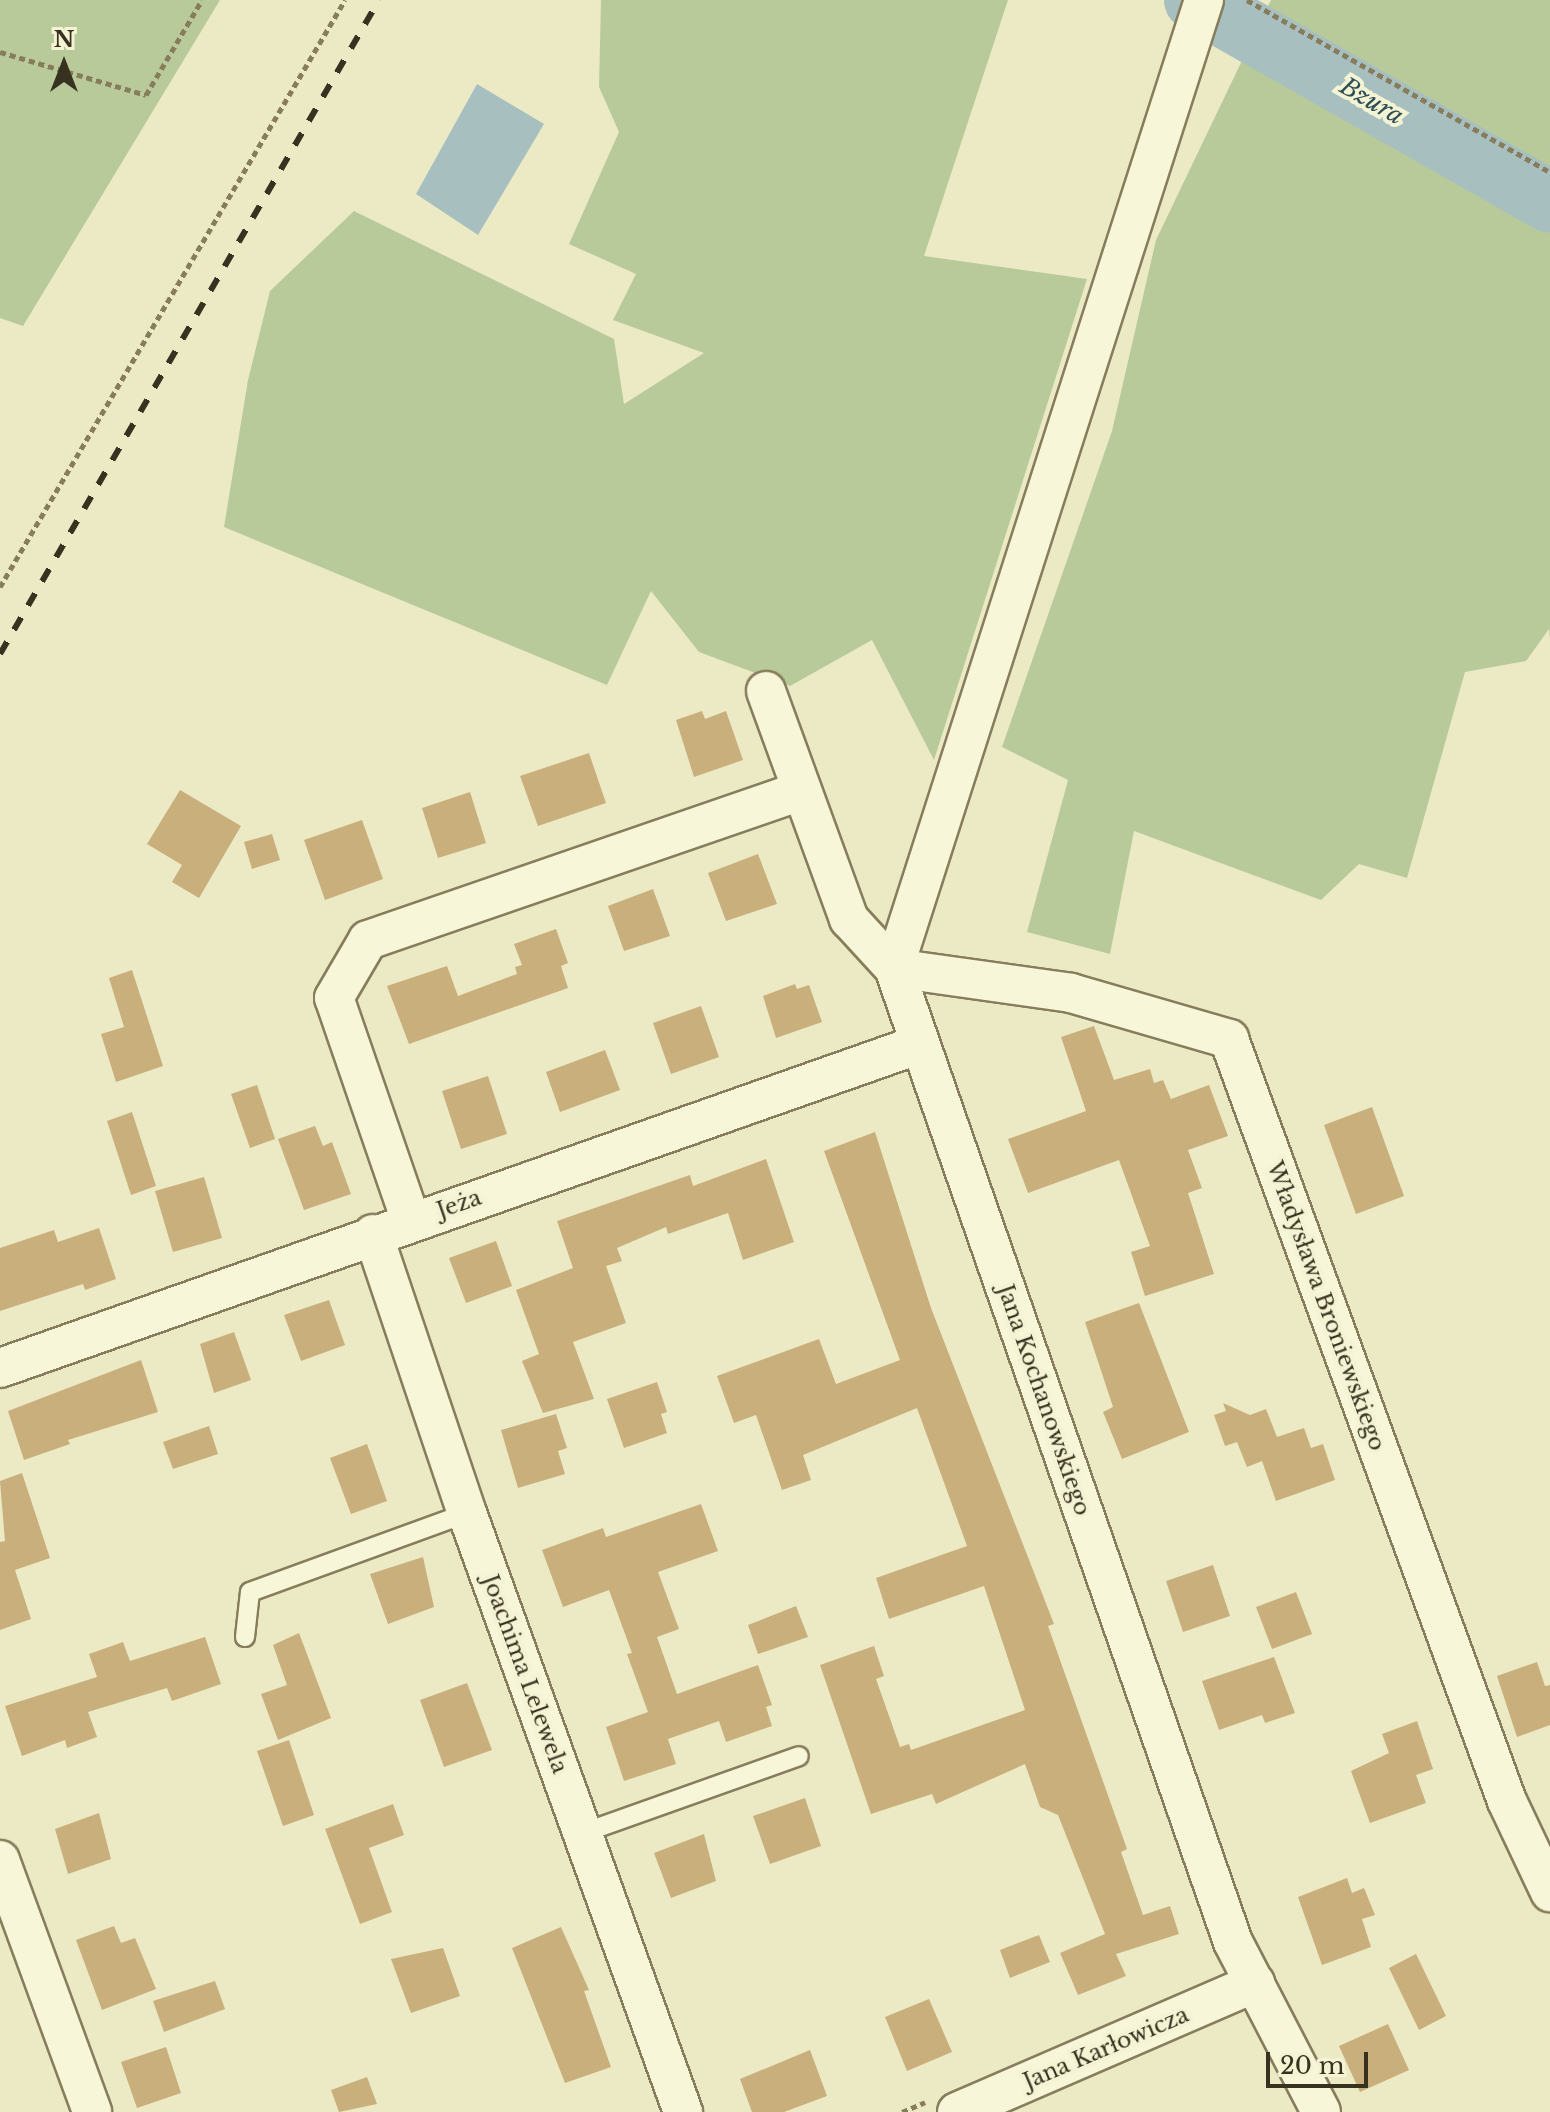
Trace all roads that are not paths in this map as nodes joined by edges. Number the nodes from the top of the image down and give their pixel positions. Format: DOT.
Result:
graph roads {
  1 [pos="1198,15"];
  2 [pos="766,691"];
  3 [pos="800,791"];
  4 [pos="894,968"];
  5 [pos="920,1044"];
  6 [pos="411,1221"];
  7 [pos="373,1234"];
  8 [pos="0,1368"];
  9 [pos="467,1513"];
  10 [pos="245,1637"];
  11 [pos="799,1756"];
  12 [pos="583,1833"];
  13 [pos="0,1860"];
  14 [pos="1550,1892"];
  15 [pos="1255,1983"];
  16 [pos="92,2112"];
  17 [pos="683,2112"];
  18 [pos="957,2112"];
  19 [pos="1321,2112"];
  1 -- 4 [label="street"];
  2 -- 3 [label="street, Jana Kochanowskiego"];
  3 -- 4 [label="street, Jana Kochanowskiego"];
  3 -- 6 [label="street"];
  4 -- 5 [label="street, Jana Kochanowskiego"];
  4 -- 14 [label="street, Władysława Broniewskiego"];
  5 -- 6 [label="street, Jeża"];
  5 -- 15 [label="street, Jana Kochanowskiego"];
  6 -- 7 [label="street, Jeża"];
  7 -- 8 [label="street, Jeża"];
  7 -- 9 [label="street, Joachima Lelewela"];
  9 -- 10 [label="lane"];
  9 -- 12 [label="street, Joachima Lelewela"];
  11 -- 12 [label="lane"];
  12 -- 17 [label="street, Joachima Lelewela"];
  13 -- 16 [label="street"];
  15 -- 18 [label="street, Jana Karłowicza"];
  15 -- 19 [label="street, Jana Kochanowskiego"];
}
